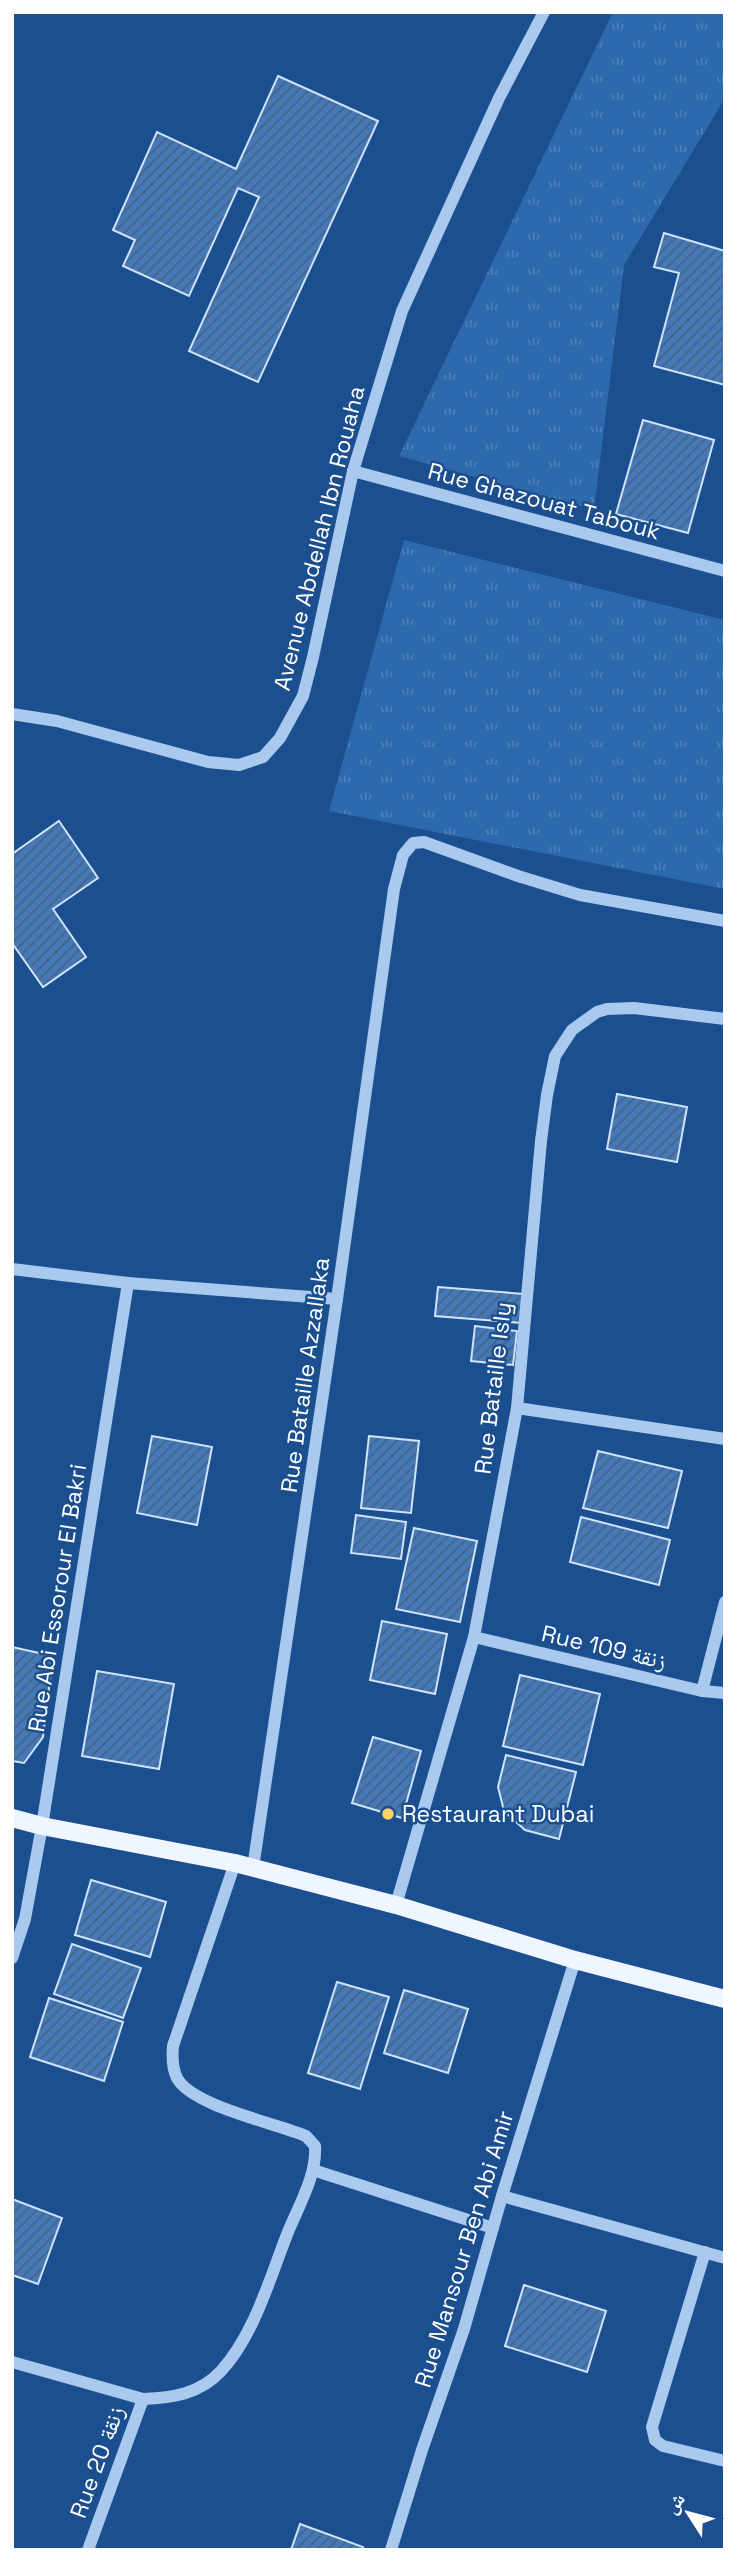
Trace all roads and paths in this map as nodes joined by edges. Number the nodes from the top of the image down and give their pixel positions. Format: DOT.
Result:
graph roads {
  1 [pos="544,12"];
  2 [pos="353,471"];
  3 [pos="725,572"];
  4 [pos="12,713"];
  5 [pos="725,920"];
  6 [pos="725,1019"];
  7 [pos="12,1269"];
  8 [pos="128,1283"];
  9 [pos="337,1299"];
  10 [pos="517,1408"];
  11 [pos="725,1439"];
  12 [pos="725,1602"];
  13 [pos="474,1637"];
  14 [pos="702,1691"];
  15 [pos="725,1693"];
  16 [pos="12,1818"];
  17 [pos="42,1826"];
  18 [pos="235,1863"];
  19 [pos="253,1868"];
  20 [pos="396,1905"];
  21 [pos="12,1958"];
  22 [pos="575,1960"];
  23 [pos="725,1999"];
  24 [pos="313,2170"];
  25 [pos="502,2196"];
  26 [pos="493,2228"];
  27 [pos="705,2252"];
  28 [pos="725,2258"];
  29 [pos="12,2362"];
  30 [pos="143,2399"];
  31 [pos="725,2461"];
  32 [pos="88,2550"];
  33 [pos="391,2550"];
  1 -- 2 [label="street, Avenue Abdellah Ibn Rouaha"];
  2 -- 3 [label="street, Rue Ghazouat Tabouk"];
  2 -- 4 [label="street, Avenue Abdellah Ibn Rouaha"];
  5 -- 9 [label="street, Rue Bataille Azzallaka"];
  6 -- 10 [label="street, Rue Bataille Isly"];
  7 -- 8 [label="street"];
  8 -- 9 [label="street"];
  8 -- 17 [label="street, Rue Abi Essorour El Bakri"];
  9 -- 19 [label="street, Rue Bataille Azzallaka"];
  10 -- 11 [label="street"];
  10 -- 13 [label="street, Rue Bataille Isly"];
  12 -- 14 [label="street"];
  13 -- 14 [label="street, Rue 109 زنقة"];
  13 -- 20 [label="street, Rue Bataille Isly"];
  14 -- 15 [label="street, Rue 109 زنقة"];
  16 -- 17 [label="main road"];
  17 -- 18 [label="main road"];
  17 -- 21 [label="street, Rue Abi Essorour El Bakri"];
  18 -- 19 [label="main road"];
  18 -- 24 [label="street"];
  19 -- 20 [label="main road"];
  20 -- 22 [label="main road"];
  22 -- 23 [label="main road"];
  22 -- 25 [label="street, Rue Mansour Ben Abi Amir"];
  24 -- 26 [label="street"];
  24 -- 30 [label="street"];
  25 -- 26 [label="street, Rue Mansour Ben Abi Amir"];
  25 -- 27 [label="street"];
  26 -- 33 [label="street, Rue Mansour Ben Abi Amir"];
  27 -- 28 [label="street"];
  27 -- 31 [label="street"];
  29 -- 30 [label="street, Rue 20 زنقة"];
  30 -- 32 [label="street, Rue 20 زنقة"];
}
